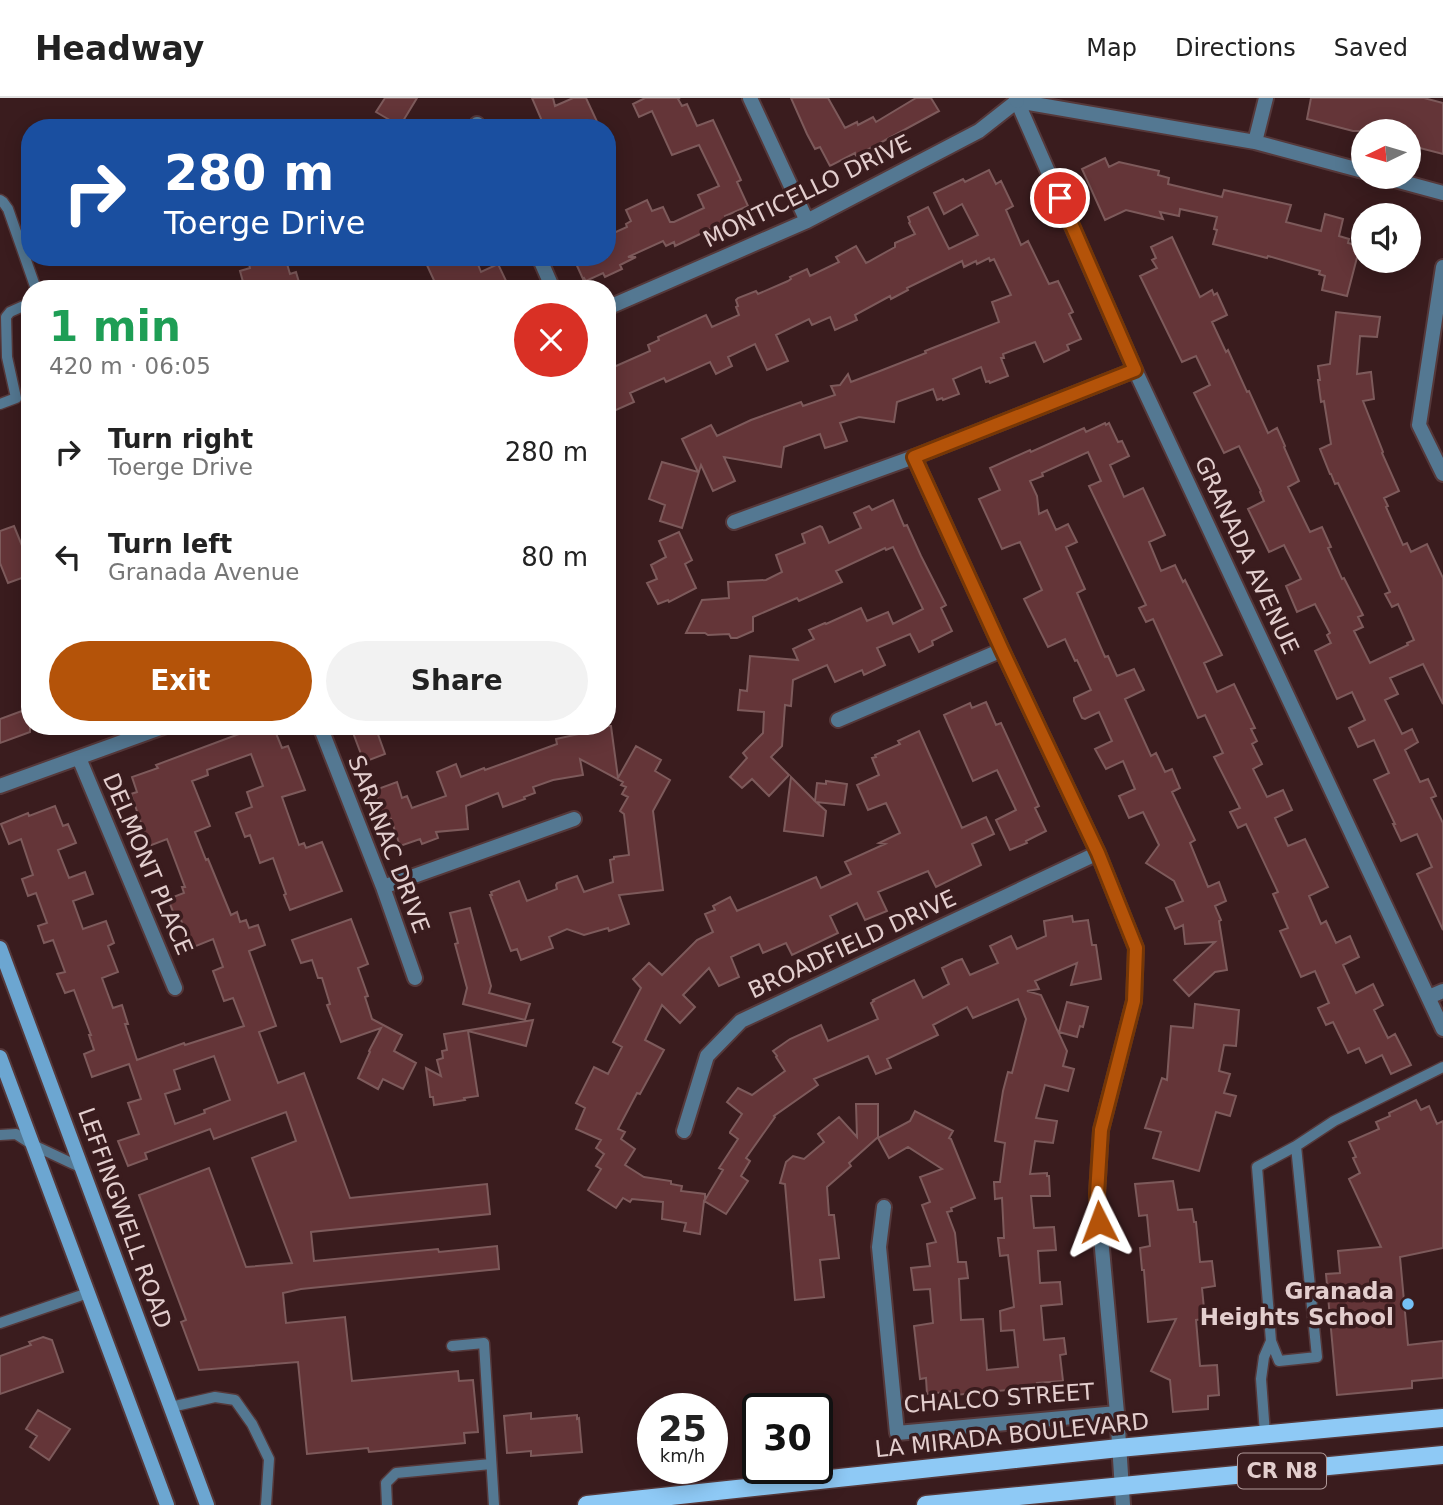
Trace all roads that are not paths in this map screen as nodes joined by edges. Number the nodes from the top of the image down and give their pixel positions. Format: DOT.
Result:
graph roads {
  1 [pos="750,98"];
  2 [pos="1266,98"];
  3 [pos="1016,99"];
  4 [pos="1255,142"];
  5 [pos="1351,168"];
  6 [pos="1421,186"];
  7 [pos="1443,192"];
  8 [pos="0,200"];
  9 [pos="807,221"];
  10 [pos="21,246"];
  11 [pos="1443,267"];
  12 [pos="616,304"];
  13 [pos="21,307"];
  14 [pos="1135,370"];
  15 [pos="0,404"];
  16 [pos="914,457"];
  17 [pos="1443,474"];
  18 [pos="734,522"];
  19 [pos="1002,650"];
  20 [pos="838,720"];
  21 [pos="142,735"];
  22 [pos="324,735"];
  23 [pos="79,758"];
  24 [pos="0,786"];
  25 [pos="574,819"];
  26 [pos="1098,853"];
  27 [pos="383,887"];
  28 [pos="0,948"];
  29 [pos="415,978"];
  30 [pos="175,988"];
  31 [pos="1436,994"];
  32 [pos="1443,1029"];
  33 [pos="0,1057"];
  34 [pos="1443,1067"];
  35 [pos="684,1131"];
  36 [pos="0,1135"];
  37 [pos="33,1145"];
  38 [pos="1296,1146"];
  39 [pos="82,1168"];
  40 [pos="884,1207"];
  41 [pos="88,1293"];
  42 [pos="0,1323"];
  43 [pos="1271,1341"];
  44 [pos="452,1346"];
  45 [pos="171,1407"];
  46 [pos="1117,1413"];
  47 [pos="1443,1418"];
  48 [pos="1265,1434"];
  49 [pos="1119,1448"];
  50 [pos="1443,1455"];
  51 [pos="491,1464"];
  52 [pos="833,1472"];
  53 [pos="742,1484"];
  54 [pos="1121,1486"];
  55 [pos="167,1505"];
  56 [pos="207,1505"];
  57 [pos="266,1505"];
  58 [pos="387,1505"];
  59 [pos="494,1505"];
  60 [pos="587,1505"];
  61 [pos="926,1505"];
  62 [pos="1123,1505"];
  1 -- 9 [label="street"];
  2 -- 4 [label="street"];
  3 -- 4 [label="street"];
  3 -- 9 [label="street, MONTICELLO DRIVE"];
  3 -- 14 [label="street, GRANADA AVENUE"];
  4 -- 5 [label="street"];
  6 -- 7 [label="street"];
  8 -- 10 [label="lane"];
  9 -- 12 [label="street, MONTICELLO DRIVE"];
  11 -- 17 [label="street"];
  13 -- 15 [label="lane"];
  14 -- 16 [label="street"];
  14 -- 31 [label="street, GRANADA AVENUE"];
  16 -- 18 [label="street"];
  16 -- 19 [label="street"];
  19 -- 20 [label="street"];
  19 -- 26 [label="street"];
  21 -- 23 [label="street"];
  22 -- 27 [label="street, SARANAC DRIVE"];
  23 -- 24 [label="street"];
  23 -- 30 [label="street, DELMONT PLACE"];
  25 -- 27 [label="street"];
  26 -- 35 [label="street, BROADFIELD DRIVE"];
  26 -- 46 [label="street"];
  27 -- 29 [label="street, SARANAC DRIVE"];
  28 -- 39 [label="main road, LEFFINGWELL ROAD"];
  31 -- 32 [label="street, GRANADA AVENUE"];
  33 -- 37 [label="main road"];
  34 -- 38 [label="lane"];
  36 -- 37 [label="lane"];
  37 -- 39 [label="lane"];
  37 -- 41 [label="main road"];
  38 -- 43 [label="lane"];
  38 -- 43 [label="lane"];
  39 -- 45 [label="main road, LEFFINGWELL ROAD"];
  40 -- 46 [label="street, CHALCO STREET"];
  41 -- 42 [label="lane"];
  41 -- 55 [label="main road"];
  43 -- 48 [label="lane"];
  44 -- 51 [label="lane"];
  45 -- 56 [label="main road, LEFFINGWELL ROAD"];
  45 -- 57 [label="lane"];
  46 -- 49 [label="street"];
  47 -- 48 [label="main road, LA MIRADA BOULEVARD / CR N8"];
  48 -- 49 [label="main road, LA MIRADA BOULEVARD / CR N8"];
  49 -- 52 [label="main road, LA MIRADA BOULEVARD / CR N8"];
  49 -- 54 [label="street"];
  50 -- 54 [label="main road, CR N8"];
  51 -- 58 [label="lane"];
  51 -- 59 [label="lane"];
  53 -- 60 [label="main road, LA MIRADA BOULEVARD / CR N8"];
  54 -- 61 [label="main road, CR N8"];
  54 -- 62 [label="street"];
}
